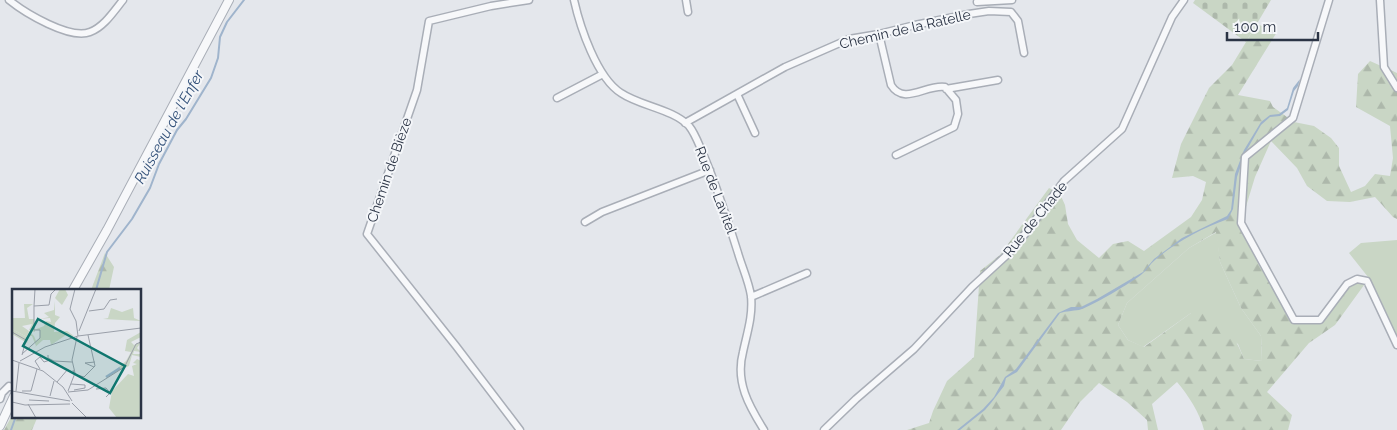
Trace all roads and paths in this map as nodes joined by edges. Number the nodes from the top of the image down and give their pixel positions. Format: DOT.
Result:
graph roads {
  1 [pos="9,0"];
  2 [pos="123,0"];
  3 [pos="529,0"];
  4 [pos="574,0"];
  5 [pos="686,0"];
  6 [pos="1012,0"];
  7 [pos="1184,0"];
  8 [pos="1329,0"];
  9 [pos="1380,0"];
  10 [pos="225,1"];
  11 [pos="976,2"];
  12 [pos="688,12"];
  13 [pos="879,34"];
  14 [pos="1024,53"];
  15 [pos="603,74"];
  16 [pos="998,80"];
  17 [pos="1397,88"];
  18 [pos="946,89"];
  19 [pos="737,94"];
  20 [pos="556,98"];
  21 [pos="685,123"];
  22 [pos="755,133"];
  23 [pos="896,155"];
  24 [pos="710,170"];
  25 [pos="585,222"];
  26 [pos="808,273"];
  27 [pos="74,289"];
  28 [pos="751,297"];
  29 [pos="1397,345"];
  30 [pos="12,387"];
  31 [pos="0,399"];
  32 [pos="12,400"];
  33 [pos="0,426"];
  34 [pos="520,430"];
  35 [pos="764,430"];
  36 [pos="824,430"];
  1 -- 2 [label="street"];
  3 -- 34 [label="street, Chemin de Bièze"];
  4 -- 15 [label="street"];
  5 -- 12 [label="street"];
  6 -- 11 [label="street"];
  7 -- 36 [label="street, Rue de Chade"];
  8 -- 29 [label="street"];
  9 -- 17 [label="street"];
  10 -- 27 [label="street"];
  13 -- 14 [label="street, Chemin de la Ratelle"];
  13 -- 18 [label="street"];
  13 -- 19 [label="street, Chemin de la Ratelle"];
  15 -- 20 [label="street"];
  15 -- 21 [label="street"];
  16 -- 18 [label="street"];
  18 -- 23 [label="street"];
  19 -- 21 [label="street, Chemin de la Ratelle"];
  19 -- 22 [label="street"];
  21 -- 24 [label="street, Rue de Lavitel"];
  24 -- 25 [label="street"];
  24 -- 28 [label="street, Rue de Lavitel"];
  26 -- 28 [label="street"];
  28 -- 35 [label="street, Rue de Lavitel"];
  30 -- 31 [label="street"];
  32 -- 33 [label="street"];
}
